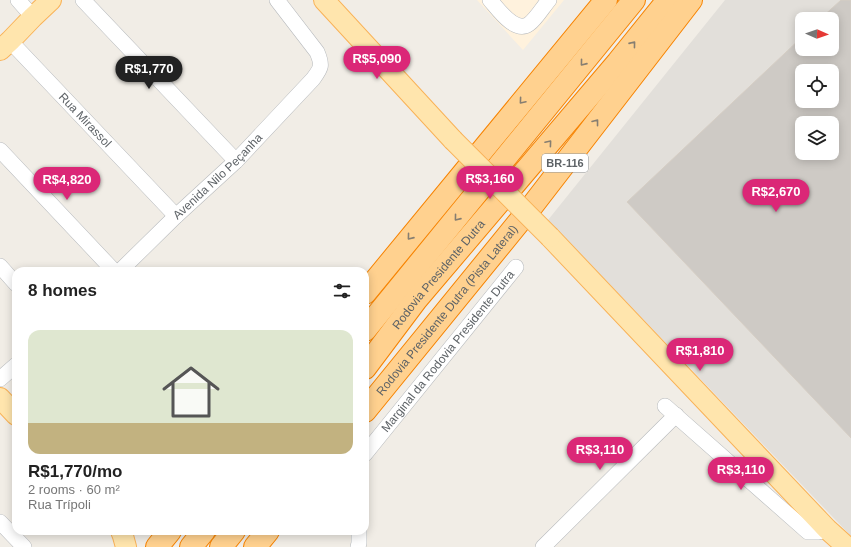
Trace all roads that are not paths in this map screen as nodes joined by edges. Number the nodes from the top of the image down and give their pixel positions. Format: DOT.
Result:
graph roads {
  1 [pos="18,0"];
  2 [pos="51,0"];
  3 [pos="83,0"];
  4 [pos="276,0"];
  5 [pos="324,0"];
  6 [pos="490,0"];
  7 [pos="549,0"];
  8 [pos="606,0"];
  9 [pos="634,0"];
  10 [pos="668,0"];
  11 [pos="691,0"];
  12 [pos="33,16"];
  13 [pos="5,46"];
  14 [pos="0,150"];
  15 [pos="236,161"];
  16 [pos="176,216"];
  17 [pos="0,266"];
  18 [pos="110,267"];
  19 [pos="124,267"];
  20 [pos="516,267"];
  21 [pos="12,280"];
  22 [pos="369,288"];
  23 [pos="369,325"];
  24 [pos="369,363"];
  25 [pos="12,368"];
  26 [pos="0,378"];
  27 [pos="0,398"];
  28 [pos="369,406"];
  29 [pos="12,411"];
  30 [pos="369,449"];
  31 [pos="0,522"];
  32 [pos="12,534"];
  33 [pos="12,535"];
  34 [pos="123,535"];
  35 [pos="167,535"];
  36 [pos="201,535"];
  37 [pos="231,535"];
  38 [pos="266,535"];
  39 [pos="267,535"];
  40 [pos="359,535"];
  41 [pos="830,538"];
  42 [pos="24,547"];
  43 [pos="126,547"];
  44 [pos="157,547"];
  45 [pos="191,547"];
  46 [pos="221,547"];
  47 [pos="256,547"];
  48 [pos="260,547"];
  49 [pos="358,547"];
  50 [pos="543,547"];
  51 [pos="847,547"];
  1 -- 12 [label="street"];
  2 -- 12 [label="main road"];
  3 -- 15 [label="street"];
  4 -- 15 [label="street, Avenida Nilo Peçanha"];
  5 -- 41 [label="main road, bridge"];
  6 -- 7 [label="street"];
  8 -- 22 [label="highway, one-way"];
  9 -- 23 [label="highway, Rodovia Presidente Dutra, one-way"];
  24 -- 10 [label="highway, Rodovia Presidente Dutra / BR-116, one-way"];
  28 -- 11 [label="highway, Rodovia Presidente Dutra (Pista Lateral) / BR-116, one-way"];
  12 -- 13 [label="main road"];
  13 -- 16 [label="street, Rua Mirassol"];
  14 -- 18 [label="street"];
  15 -- 16 [label="street, Avenida Nilo Peçanha"];
  16 -- 19 [label="street, Avenida Nilo Peçanha"];
  17 -- 21 [label="street"];
  20 -- 30 [label="street, Marginal da Rodovia Presidente Dutra"];
  25 -- 26 [label="street"];
  27 -- 29 [label="main road"];
  31 -- 32 [label="street"];
  33 -- 42 [label="street"];
  34 -- 43 [label="main road"];
  35 -- 44 [label="highway"];
  36 -- 45 [label="highway"];
  37 -- 46 [label="highway"];
  38 -- 47 [label="highway"];
  39 -- 48 [label="main road"];
  40 -- 49 [label="street"];
  41 -- 50 [label="street"];
  41 -- 51 [label="main road"];
}
